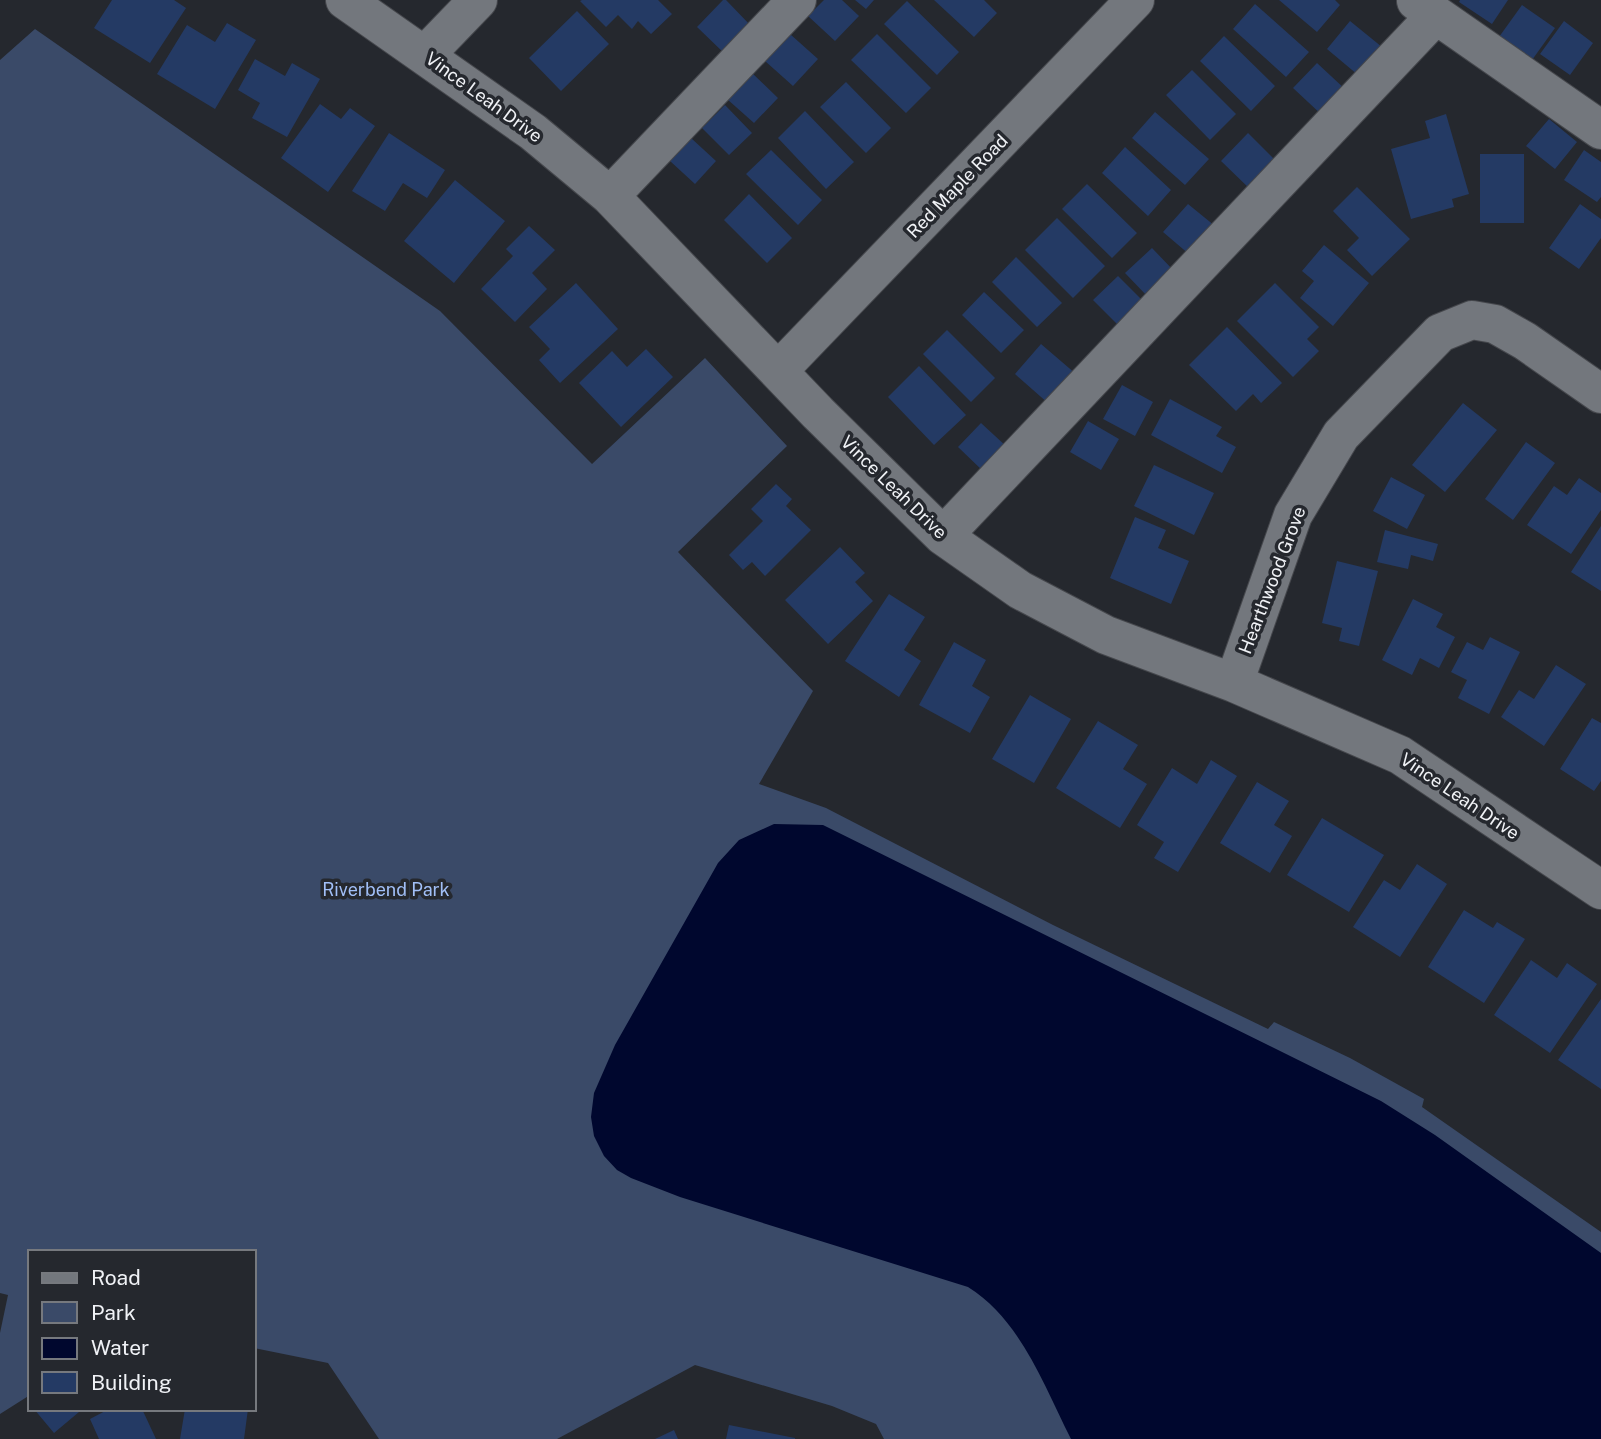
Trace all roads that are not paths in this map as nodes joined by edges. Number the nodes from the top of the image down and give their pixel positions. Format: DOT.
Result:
graph roads {
  1 [pos="345,0"];
  2 [pos="478,0"];
  3 [pos="797,0"];
  4 [pos="1135,0"];
  5 [pos="1425,8"];
  6 [pos="425,55"];
  7 [pos="1601,130"];
  8 [pos="610,196"];
  9 [pos="778,371"];
  10 [pos="1601,394"];
  11 [pos="943,536"];
  12 [pos="1234,682"];
  13 [pos="1601,890"];
  1 -- 6 [label="street, Vince Leah Drive"];
  2 -- 6 [label="street"];
  3 -- 8 [label="street"];
  4 -- 9 [label="street, Red Maple Road"];
  5 -- 7 [label="street"];
  5 -- 11 [label="street"];
  6 -- 8 [label="street, Vince Leah Drive"];
  8 -- 9 [label="street, Vince Leah Drive"];
  9 -- 11 [label="street, Vince Leah Drive"];
  10 -- 12 [label="street, Hearthwood Grove"];
  11 -- 12 [label="street, Vince Leah Drive"];
  12 -- 13 [label="street, Vince Leah Drive"];
}
